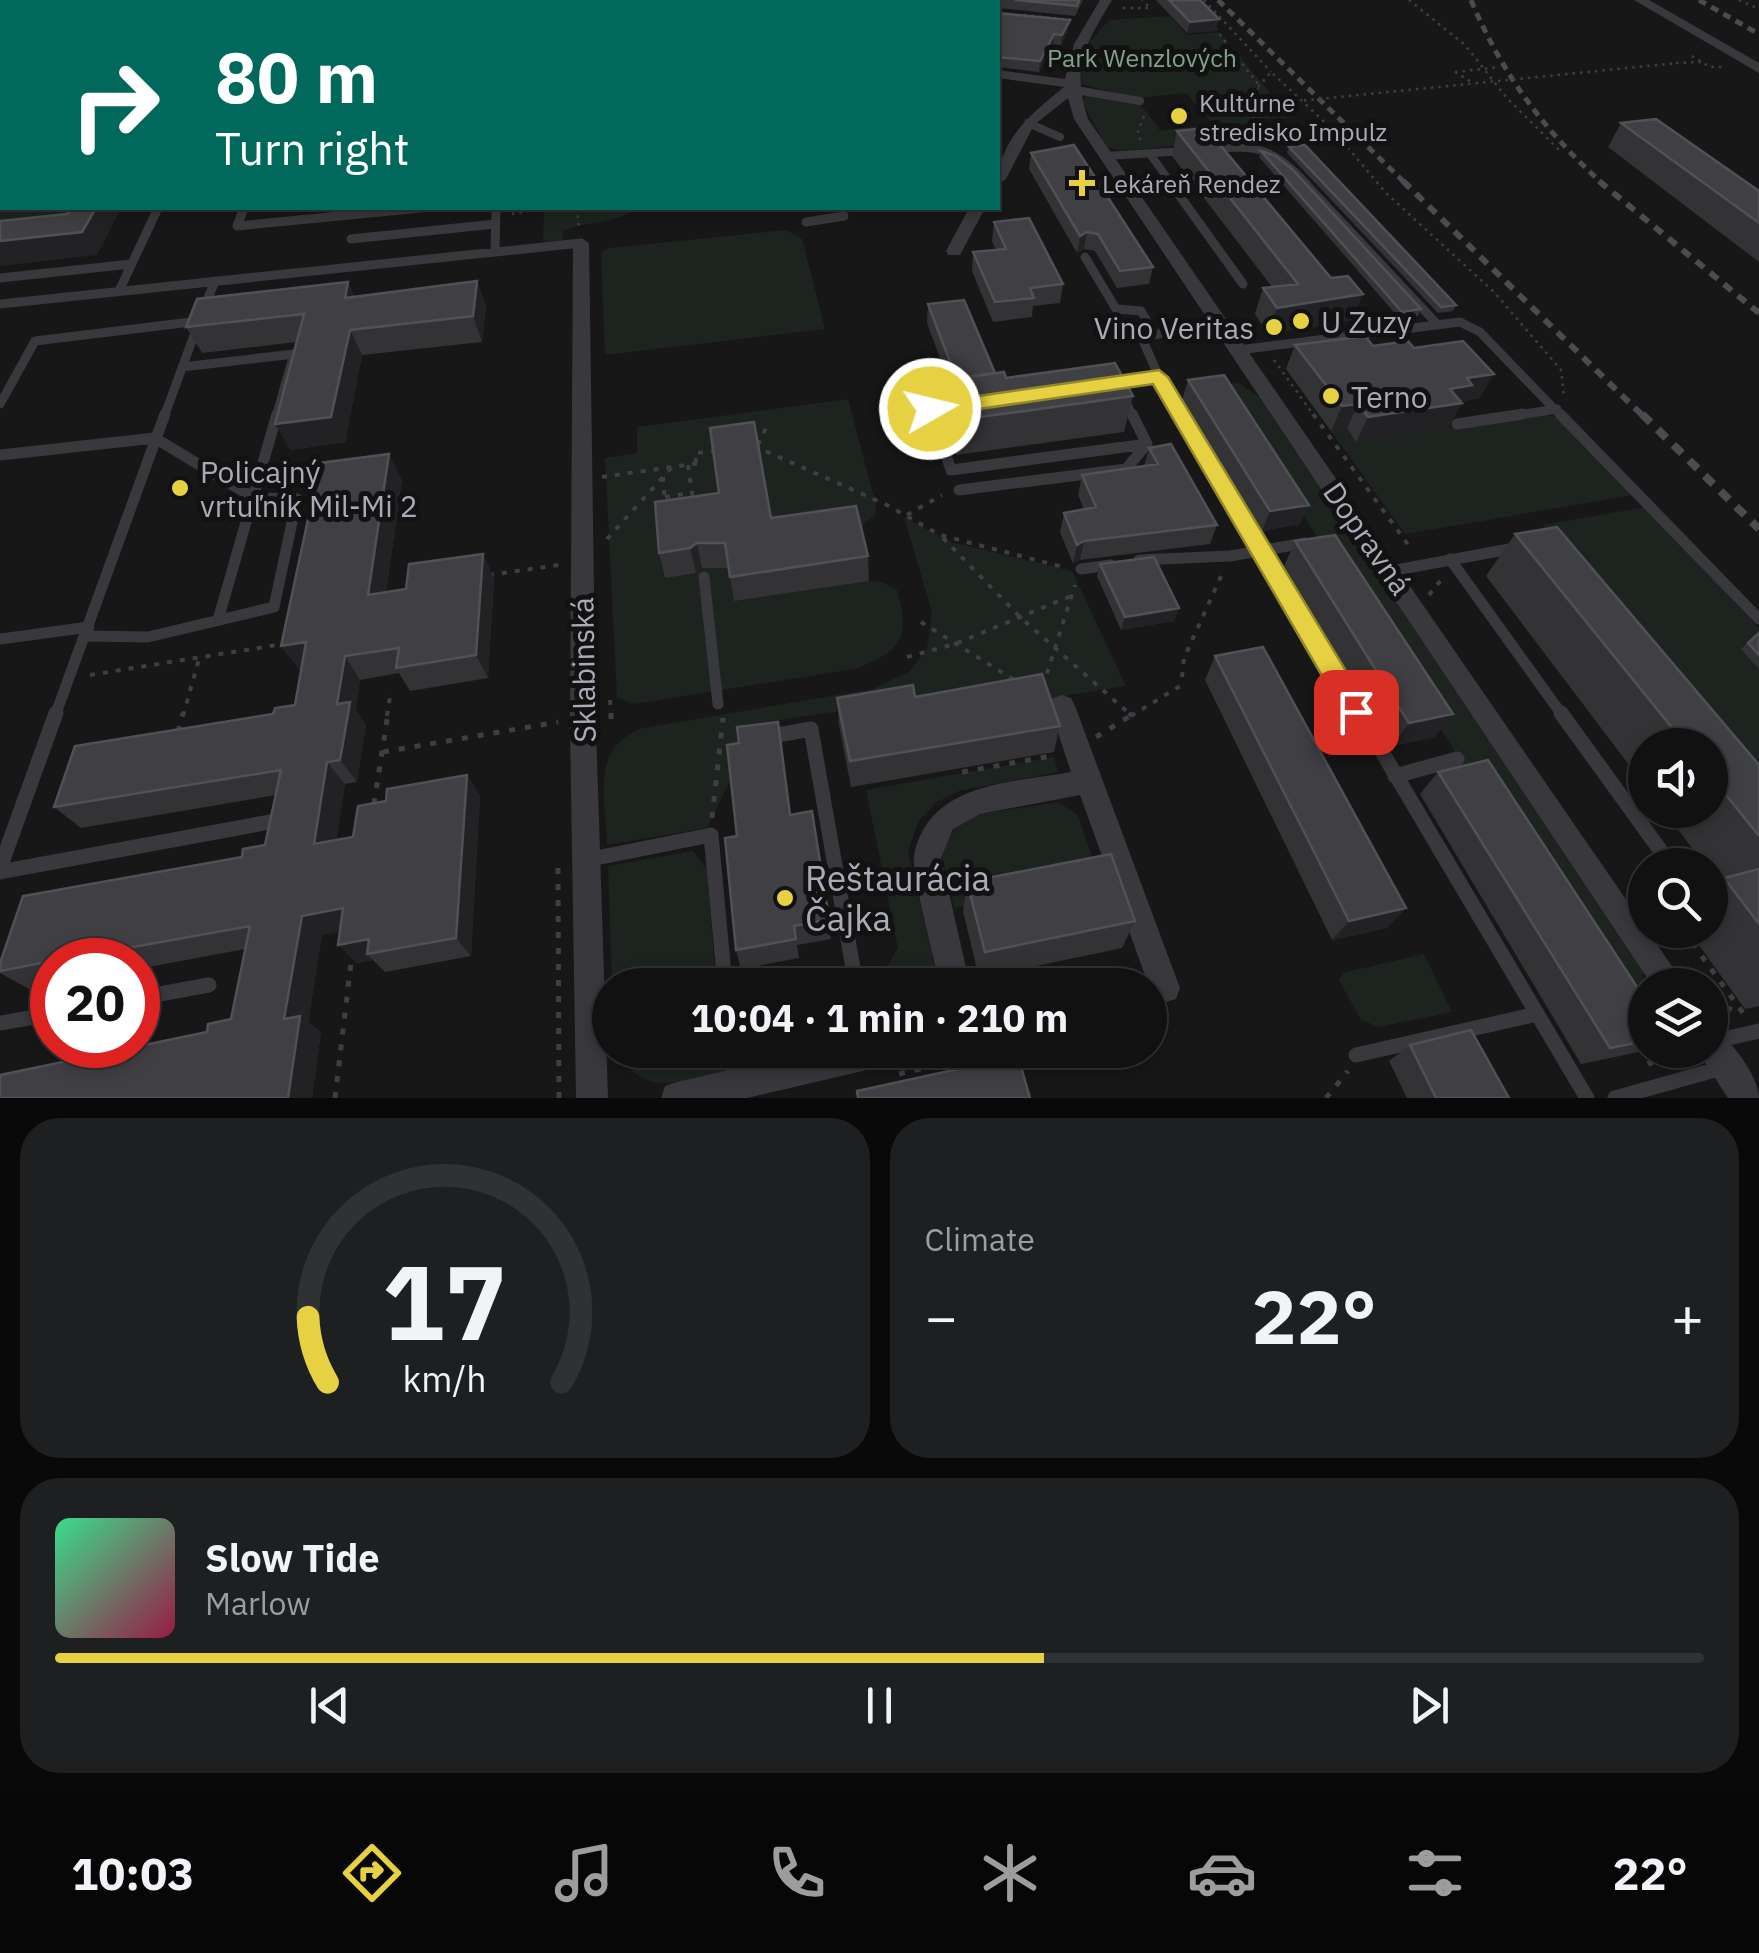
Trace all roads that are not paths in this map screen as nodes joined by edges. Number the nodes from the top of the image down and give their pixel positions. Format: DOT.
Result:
graph roads {
  1 [pos="1640,0"];
  2 [pos="1105,2"];
  3 [pos="1759,69"];
  4 [pos="1000,74"];
  5 [pos="1070,87"];
  6 [pos="1143,105"];
  7 [pos="1028,123"];
  8 [pos="1060,137"];
  9 [pos="1146,154"];
  10 [pos="1106,156"];
  11 [pos="1000,175"];
  12 [pos="157,210"];
  13 [pos="243,210"];
  14 [pos="402,210"];
  15 [pos="976,210"];
  16 [pos="496,216"];
  17 [pos="844,216"];
  18 [pos="806,222"];
  19 [pos="351,239"];
  20 [pos="581,243"];
  21 [pos="954,251"];
  22 [pos="495,252"];
  23 [pos="1084,256"];
  24 [pos="132,264"];
  25 [pos="0,278"];
  26 [pos="216,281"];
  27 [pos="1243,284"];
  28 [pos="119,291"];
  29 [pos="0,304"];
  30 [pos="199,321"];
  31 [pos="1220,324"];
  32 [pos="1438,325"];
  33 [pos="1154,333"];
  34 [pos="1249,349"];
  35 [pos="916,364"];
  36 [pos="182,367"];
  37 [pos="1159,377"];
  38 [pos="1116,383"];
  39 [pos="1097,386"];
  40 [pos="0,404"];
  41 [pos="966,404"];
  42 [pos="930,409"];
  43 [pos="1557,410"];
  44 [pos="1457,424"];
  45 [pos="155,438"];
  46 [pos="119,442"];
  47 [pos="1147,444"];
  48 [pos="0,454"];
  49 [pos="99,456"];
  50 [pos="959,490"];
  51 [pos="254,498"];
  52 [pos="1314,541"];
  53 [pos="1536,544"];
  54 [pos="1260,551"];
  55 [pos="1450,559"];
  56 [pos="1081,570"];
  57 [pos="1391,571"];
  58 [pos="704,578"];
  59 [pos="1759,619"];
  60 [pos="218,620"];
  61 [pos="87,631"];
  62 [pos="0,639"];
  63 [pos="1051,701"];
  64 [pos="721,704"];
  65 [pos="752,739"];
  66 [pos="1457,759"];
  67 [pos="1395,776"];
  68 [pos="1088,781"];
  69 [pos="275,821"];
  70 [pos="1660,848"];
  71 [pos="586,860"];
  72 [pos="0,870"];
  73 [pos="723,968"];
  74 [pos="853,968"];
  75 [pos="951,968"];
  76 [pos="1157,968"];
  77 [pos="1659,968"];
  78 [pos="210,985"];
  79 [pos="160,994"];
  80 [pos="1537,1014"];
  81 [pos="30,1018"];
  82 [pos="0,1023"];
  83 [pos="1759,1031"];
  84 [pos="1728,1045"];
  85 [pos="1356,1057"];
  86 [pos="734,1068"];
  87 [pos="802,1068"];
  88 [pos="1689,1068"];
  89 [pos="1727,1068"];
  90 [pos="735,1084"];
  91 [pos="592,1098"];
  92 [pos="677,1098"];
  93 [pos="1587,1098"];
  94 [pos="1615,1098"];
  95 [pos="1747,1098"];
  1 -- 3 [label="street"];
  2 -- 5 [label="street"];
  4 -- 5 [label="street"];
  5 -- 6 [label="lane"];
  5 -- 7 [label="street"];
  5 -- 10 [label="street, Dopravná"];
  7 -- 8 [label="lane"];
  7 -- 11 [label="street"];
  9 -- 10 [label="lane"];
  9 -- 27 [label="lane"];
  9 -- 32 [label="lane"];
  10 -- 31 [label="street, Dopravná"];
  12 -- 24 [label="lane"];
  13 -- 14 [label="lane"];
  15 -- 21 [label="street"];
  16 -- 19 [label="lane"];
  16 -- 22 [label="lane"];
  17 -- 18 [label="lane"];
  20 -- 22 [label="lane"];
  20 -- 71 [label="street, Sklabinská"];
  22 -- 26 [label="lane"];
  23 -- 33 [label="lane"];
  24 -- 25 [label="lane"];
  24 -- 28 [label="lane"];
  26 -- 28 [label="lane"];
  26 -- 30 [label="lane"];
  28 -- 29 [label="lane"];
  30 -- 36 [label="lane"];
  30 -- 40 [label="lane"];
  31 -- 33 [label="lane"];
  31 -- 34 [label="street, Dopravná"];
  32 -- 34 [label="lane"];
  32 -- 43 [label="lane"];
  33 -- 37 [label="lane"];
  34 -- 57 [label="street, Dopravná"];
  35 -- 42 [label="lane"];
  36 -- 45 [label="lane"];
  36 -- 51 [label="lane"];
  37 -- 38 [label="lane"];
  37 -- 54 [label="lane"];
  38 -- 39 [label="lane"];
  38 -- 47 [label="lane"];
  41 -- 42 [label="lane"];
  42 -- 47 [label="lane"];
  43 -- 44 [label="lane"];
  43 -- 59 [label="lane"];
  45 -- 46 [label="lane"];
  45 -- 51 [label="lane"];
  45 -- 61 [label="lane"];
  46 -- 48 [label="lane"];
  46 -- 49 [label="lane"];
  47 -- 50 [label="lane"];
  51 -- 60 [label="lane"];
  51 -- 60 [label="lane"];
  52 -- 54 [label="lane"];
  53 -- 55 [label="lane"];
  54 -- 56 [label="lane"];
  54 -- 67 [label="lane"];
  55 -- 57 [label="lane"];
  55 -- 70 [label="lane"];
  57 -- 77 [label="street, Dopravná"];
  58 -- 64 [label="lane"];
  60 -- 61 [label="lane"];
  61 -- 62 [label="lane"];
  61 -- 72 [label="lane"];
  63 -- 68 [label="street"];
  65 -- 74 [label="lane"];
  66 -- 67 [label="lane"];
  67 -- 80 [label="lane"];
  68 -- 75 [label="street"];
  68 -- 76 [label="street"];
  69 -- 72 [label="lane"];
  71 -- 73 [label="lane"];
  71 -- 91 [label="street, Sklabinská"];
  78 -- 79 [label="lane"];
  80 -- 85 [label="lane"];
  80 -- 93 [label="lane"];
  81 -- 82 [label="lane"];
  83 -- 84 [label="lane"];
  86 -- 90 [label="lane"];
  87 -- 90 [label="street"];
  88 -- 94 [label="lane"];
  89 -- 95 [label="street"];
  90 -- 92 [label="street"];
}
